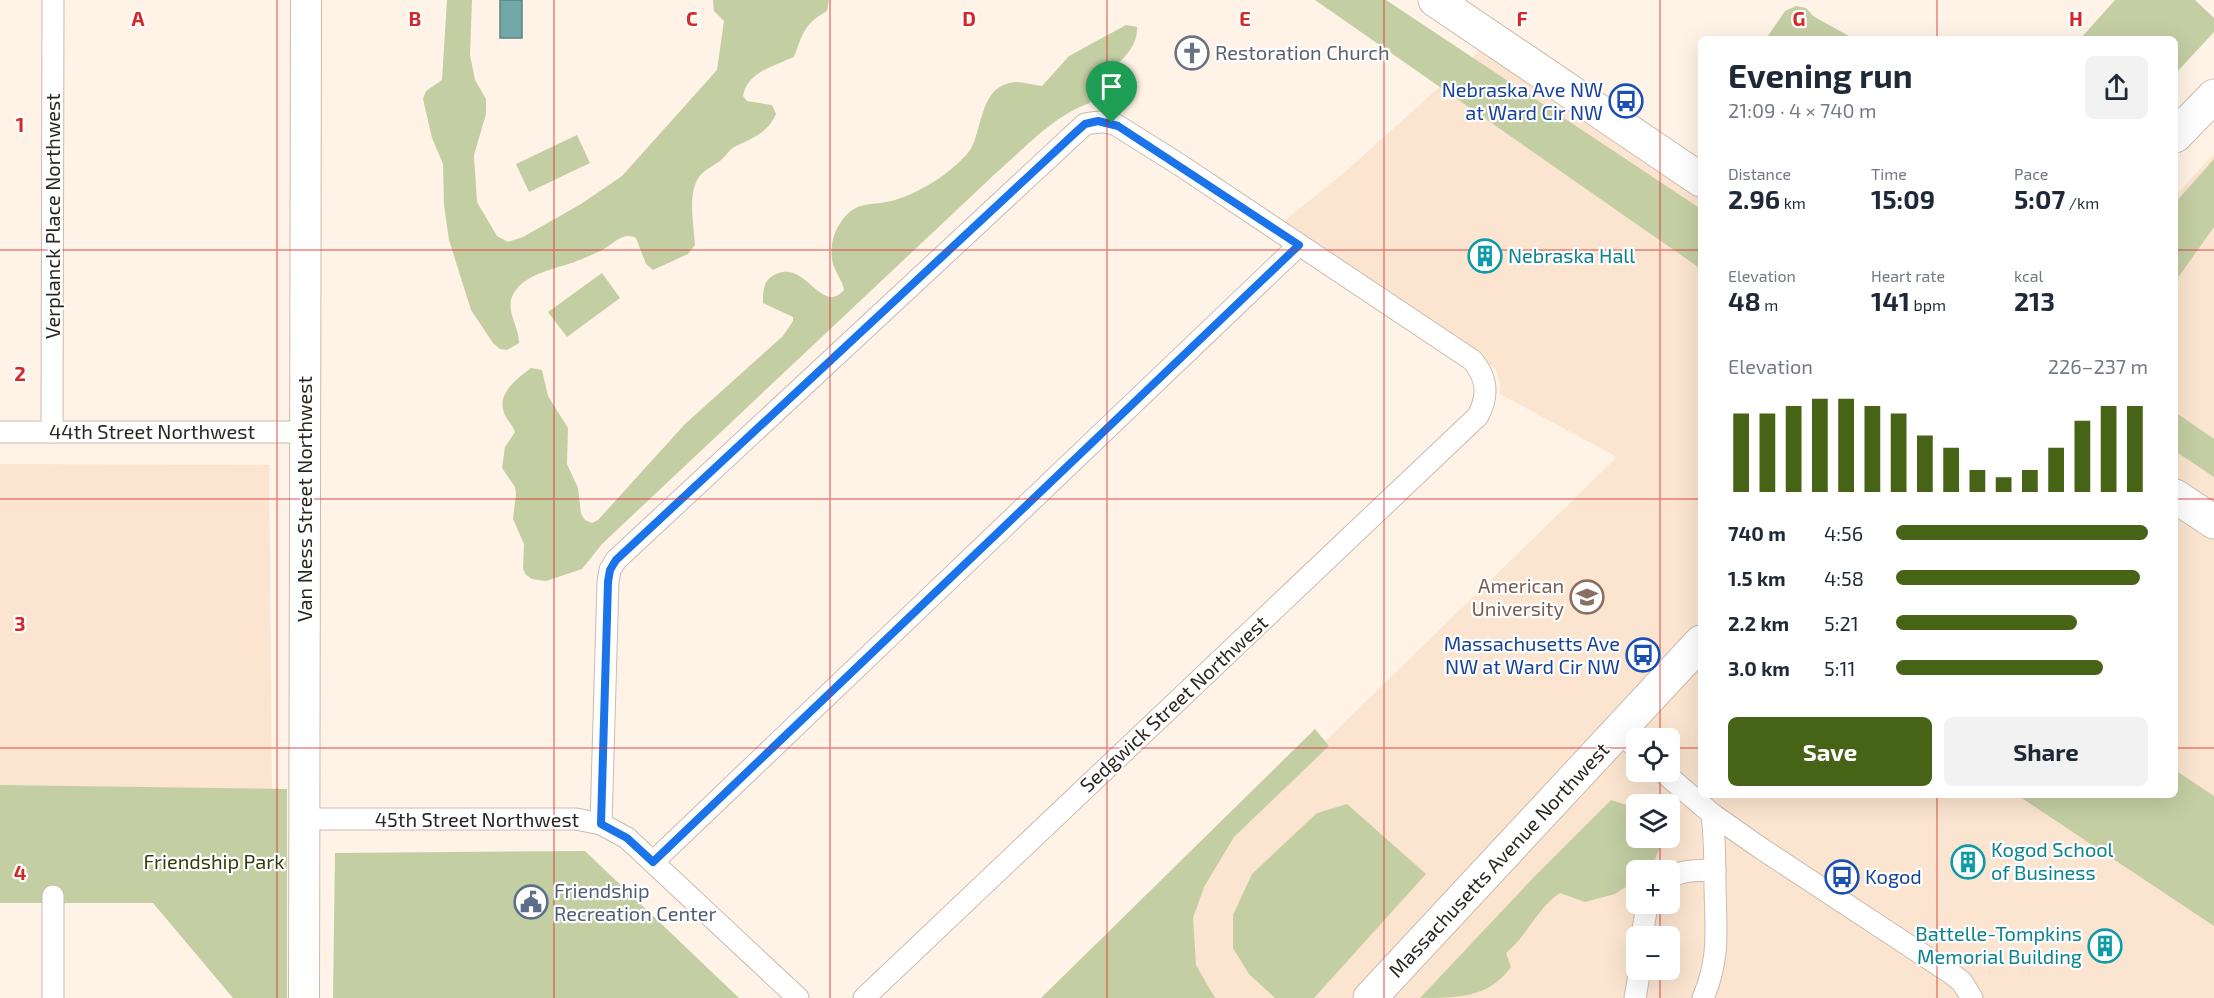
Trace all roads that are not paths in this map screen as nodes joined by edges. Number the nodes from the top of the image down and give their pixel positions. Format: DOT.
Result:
graph roads {
  1 [pos="53,0"];
  2 [pos="306,0"];
  3 [pos="1435,0"];
  4 [pos="2214,96"];
  5 [pos="2178,133"];
  6 [pos="1698,178"];
  7 [pos="1299,245"];
  8 [pos="0,432"];
  9 [pos="52,432"];
  10 [pos="304,432"];
  11 [pos="2178,498"];
  12 [pos="2214,522"];
  13 [pos="1698,646"];
  14 [pos="1636,728"];
  15 [pos="1626,741"];
  16 [pos="1675,782"];
  17 [pos="1712,814"];
  18 [pos="305,819"];
  19 [pos="601,824"];
  20 [pos="653,862"];
  21 [pos="1715,870"];
  22 [pos="1680,873"];
  23 [pos="53,896"];
  24 [pos="1638,980"];
  25 [pos="53,998"];
  26 [pos="304,998"];
  27 [pos="798,998"];
  28 [pos="864,998"];
  29 [pos="1370,998"];
  30 [pos="1635,998"];
  31 [pos="1703,998"];
  32 [pos="1972,998"];
  1 -- 9 [label="street, Verplanck Place Northwest"];
  2 -- 10 [label="street, Van Ness Street Northwest"];
  3 -- 6 [label="main road"];
  4 -- 5 [label="main road"];
  7 -- 19 [label="street"];
  7 -- 20 [label="street"];
  7 -- 28 [label="street, Sedgwick Street Northwest"];
  8 -- 9 [label="street, 44th Street Northwest"];
  9 -- 10 [label="street, 44th Street Northwest"];
  10 -- 18 [label="street, Van Ness Street Northwest"];
  11 -- 12 [label="main road"];
  13 -- 14 [label="main road, Massachusetts Avenue Northwest"];
  15 -- 29 [label="main road, Massachusetts Avenue Northwest"];
  16 -- 17 [label="street"];
  17 -- 21 [label="street"];
  17 -- 32 [label="street"];
  18 -- 19 [label="street, 45th Street Northwest"];
  18 -- 26 [label="street, Van Ness Street Northwest"];
  19 -- 20 [label="street, 45th Street Northwest"];
  20 -- 27 [label="street, 45th Street Northwest"];
  21 -- 22 [label="street"];
  21 -- 31 [label="street"];
  23 -- 25 [label="street"];
  24 -- 30 [label="street"];
}
